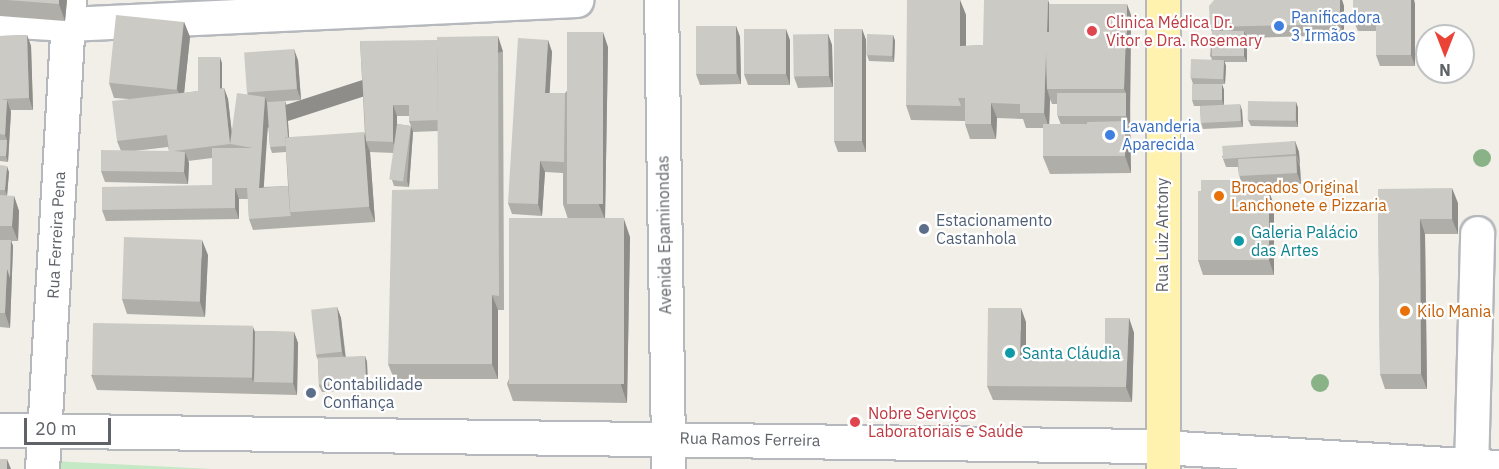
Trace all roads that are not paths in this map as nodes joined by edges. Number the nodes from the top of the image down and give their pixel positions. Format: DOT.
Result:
graph roads {
  1 [pos="576,0"];
  2 [pos="661,0"];
  3 [pos="1163,0"];
  4 [pos="68,12"];
  5 [pos="0,20"];
  6 [pos="1477,233"];
  7 [pos="0,430"];
  8 [pos="45,434"];
  9 [pos="667,453"];
  10 [pos="1163,458"];
  11 [pos="1480,467"];
  12 [pos="42,469"];
  1 -- 4 [label="street"];
  2 -- 9 [label="street, Avenida Epaminondas"];
  3 -- 10 [label="main road, Rua Luiz Antony"];
  4 -- 5 [label="street"];
  4 -- 8 [label="street, Rua Ferreira Pena"];
  6 -- 11 [label="street"];
  7 -- 8 [label="street, Rua Ramos Ferreira"];
  8 -- 9 [label="street, Rua Ramos Ferreira"];
  8 -- 12 [label="street, Rua Ferreira Pena"];
  9 -- 10 [label="street, Rua Ramos Ferreira"];
  10 -- 11 [label="street, Rua Ramos Ferreira"];
}
